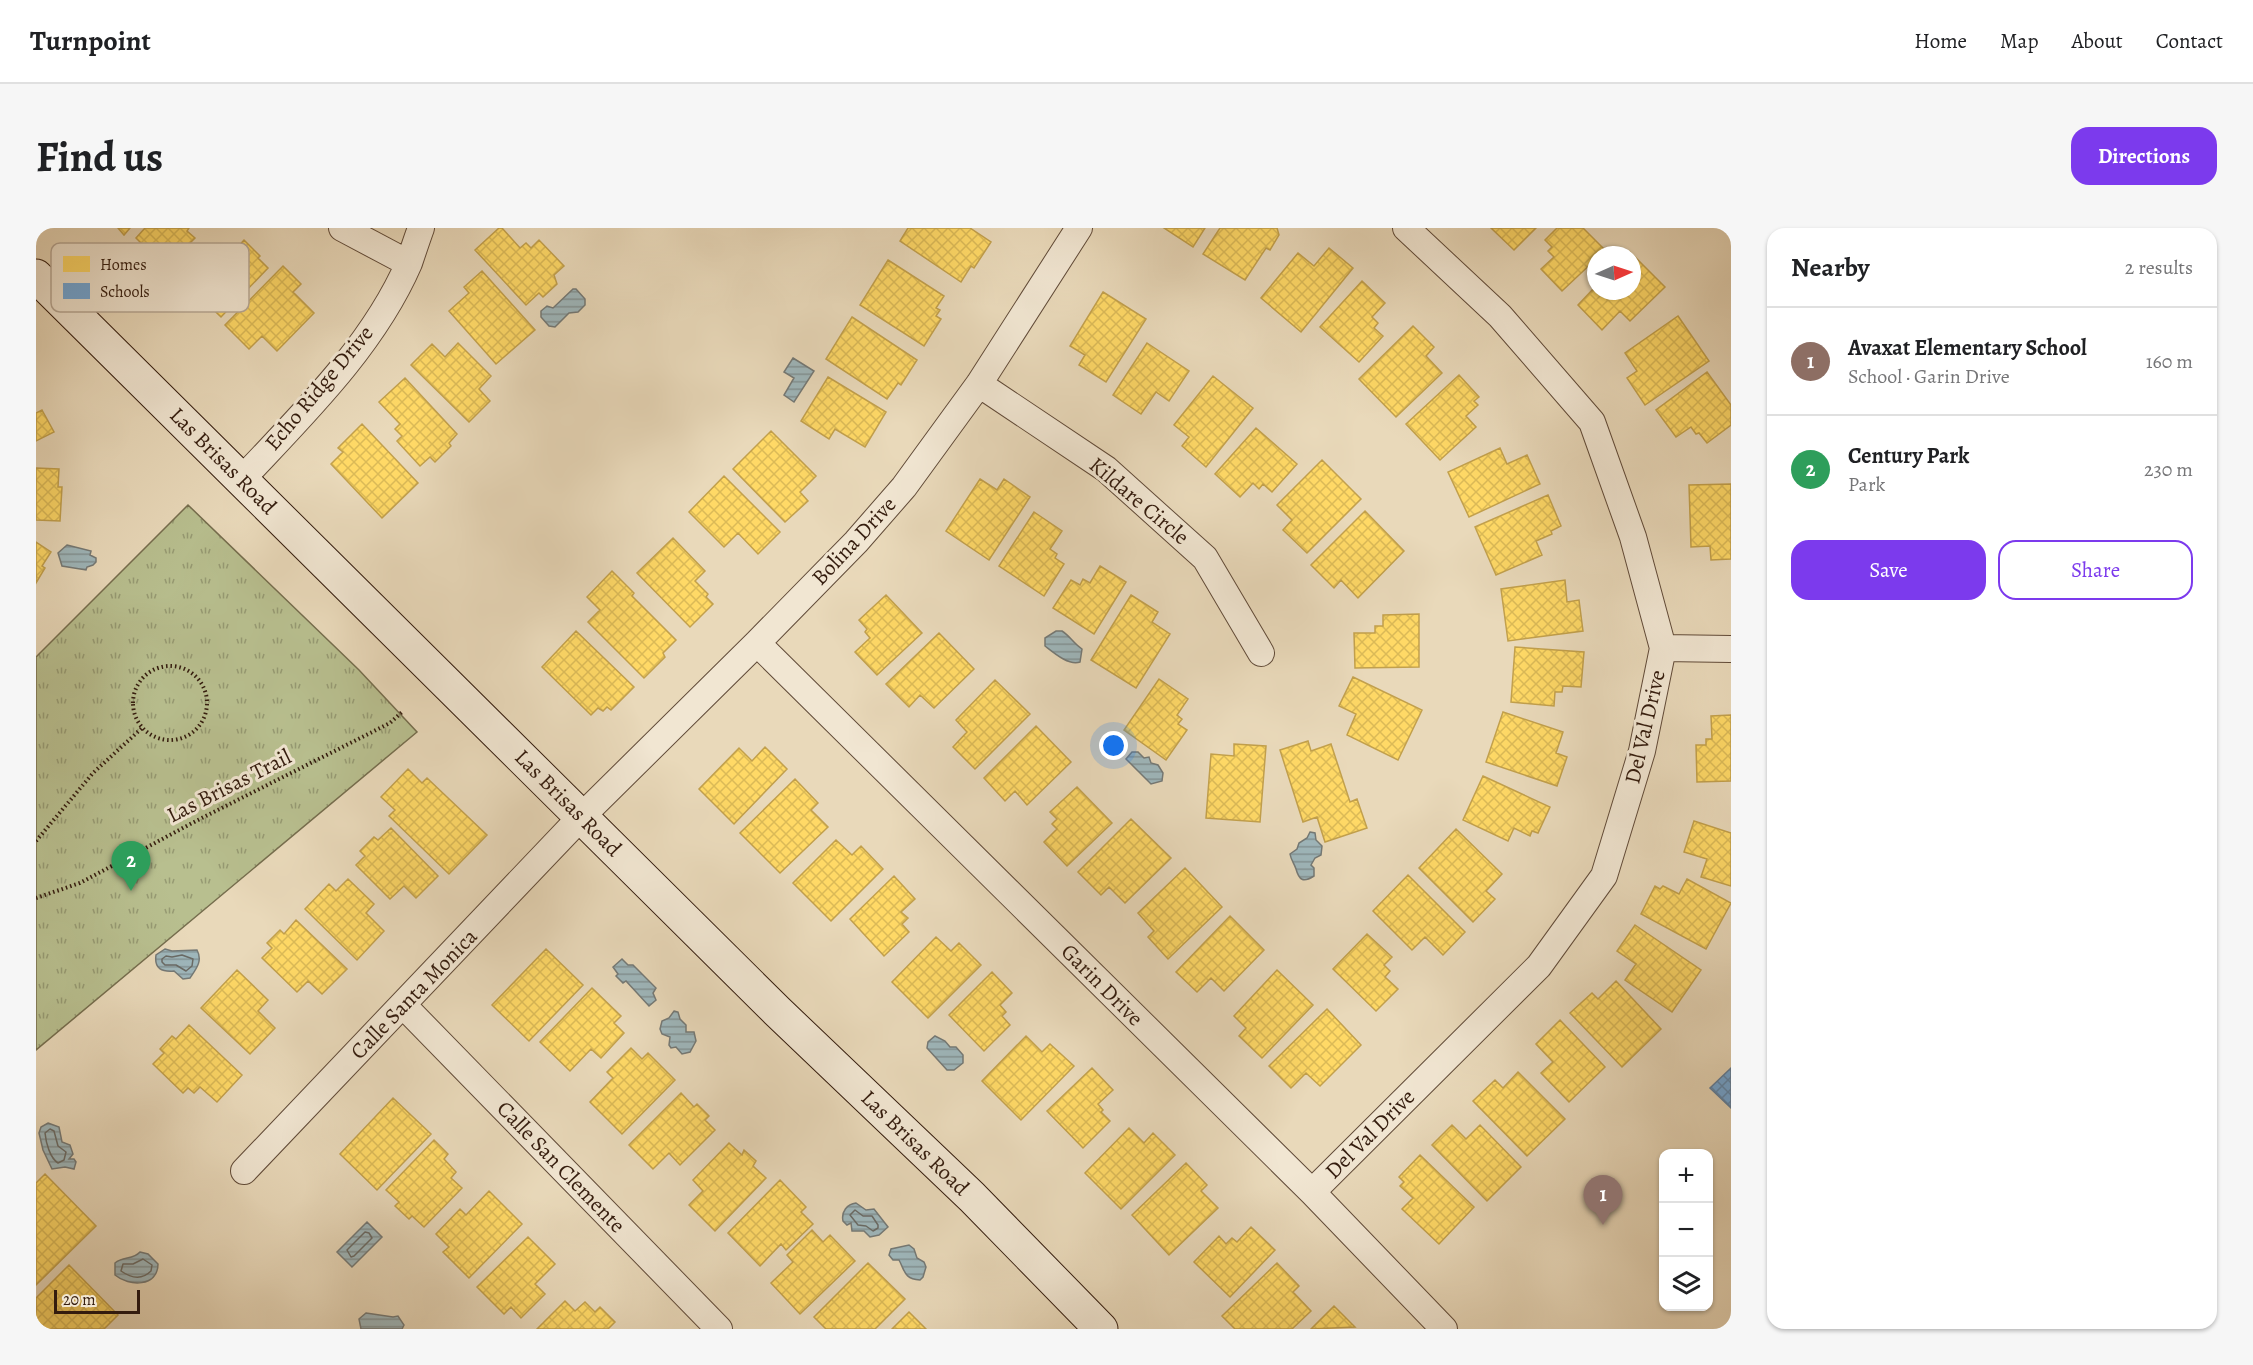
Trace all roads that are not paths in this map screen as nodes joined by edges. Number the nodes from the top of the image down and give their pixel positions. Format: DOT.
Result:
graph roads {
  1 [pos="342,228"];
  2 [pos="421,228"];
  3 [pos="1079,228"];
  4 [pos="1406,228"];
  5 [pos="408,263"];
  6 [pos="36,276"];
  7 [pos="51,291"];
  8 [pos="73,312"];
  9 [pos="979,384"];
  10 [pos="242,478"];
  11 [pos="757,643"];
  12 [pos="1663,648"];
  13 [pos="1731,649"];
  14 [pos="1261,653"];
  15 [pos="582,816"];
  16 [pos="403,1005"];
  17 [pos="244,1171"];
  18 [pos="1312,1192"];
  19 [pos="720,1329"];
  20 [pos="1101,1329"];
  21 [pos="1444,1329"];
  1 -- 5 [label="street"];
  2 -- 5 [label="street, Echo Ridge Drive"];
  3 -- 9 [label="street, Bolina Drive"];
  4 -- 12 [label="street, Del Val Drive"];
  5 -- 10 [label="street, Echo Ridge Drive"];
  6 -- 7 [label="street, Las Brisas Road"];
  8 -- 10 [label="street, Las Brisas Road"];
  9 -- 11 [label="street, Bolina Drive"];
  9 -- 14 [label="street, Kildare Circle"];
  10 -- 15 [label="street, Las Brisas Road"];
  11 -- 15 [label="street, Bolina Drive"];
  11 -- 18 [label="street, Garin Drive"];
  12 -- 13 [label="street"];
  12 -- 18 [label="street, Del Val Drive"];
  15 -- 16 [label="street, Calle Santa Monica"];
  15 -- 20 [label="street, Las Brisas Road"];
  16 -- 17 [label="street, Calle Santa Monica"];
  16 -- 19 [label="street, Calle San Clemente"];
  18 -- 21 [label="street, Garin Drive"];
}
